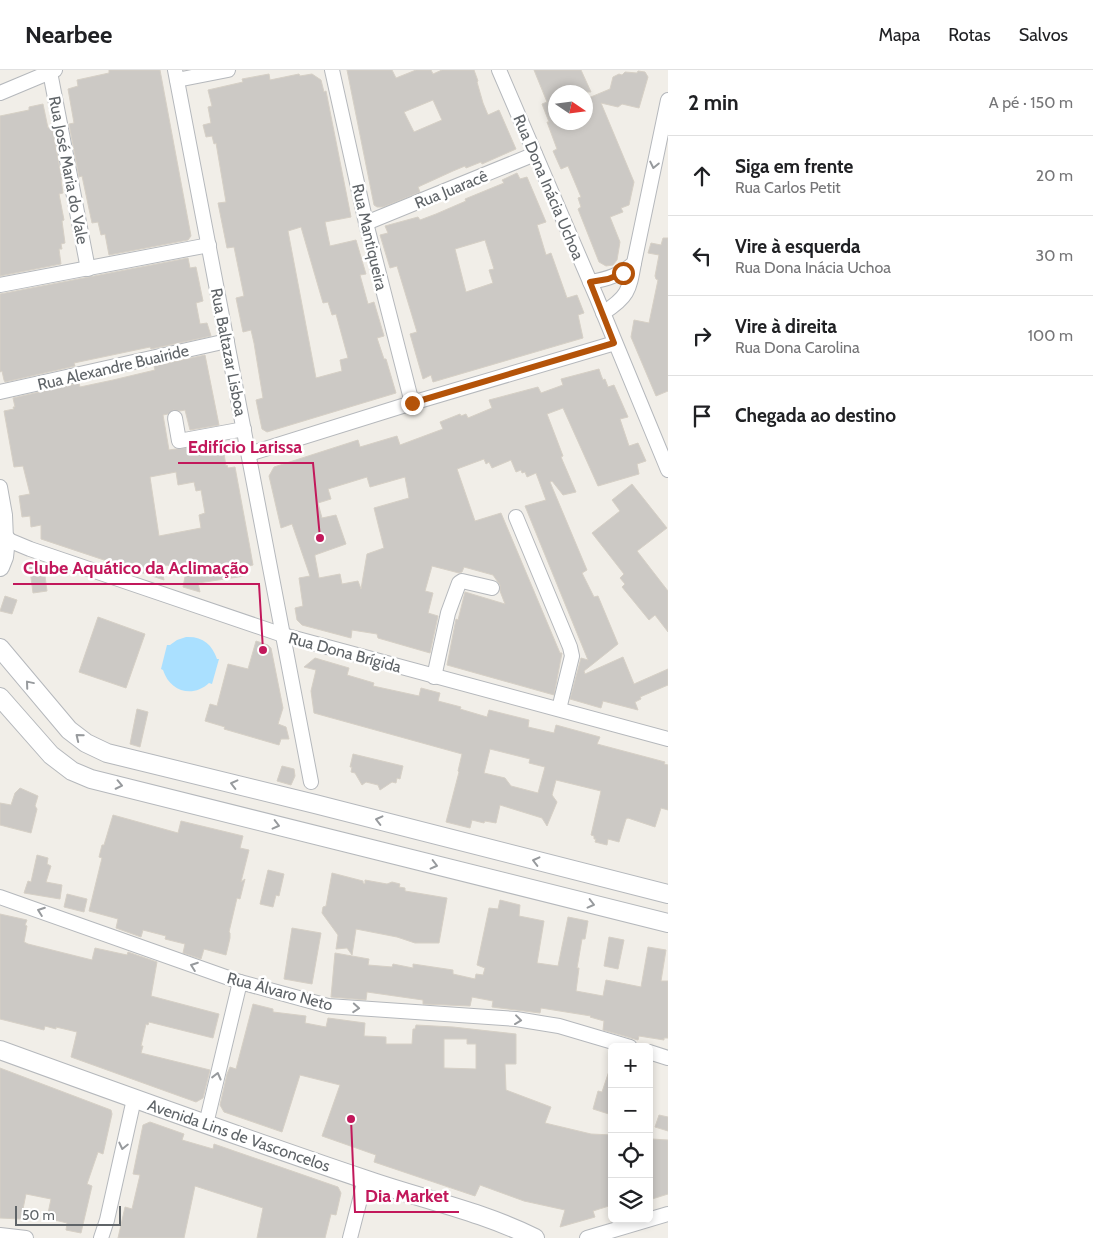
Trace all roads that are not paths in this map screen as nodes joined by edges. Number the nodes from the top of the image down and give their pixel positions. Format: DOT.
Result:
graph roads {
  1 [pos="228,70"];
  2 [pos="332,70"];
  3 [pos="499,70"];
  4 [pos="53,71"];
  5 [pos="176,75"];
  6 [pos="0,93"];
  7 [pos="668,100"];
  8 [pos="535,154"];
  9 [pos="366,223"];
  10 [pos="208,245"];
  11 [pos="634,263"];
  12 [pos="88,269"];
  13 [pos="590,282"];
  14 [pos="0,285"];
  15 [pos="603,312"];
  16 [pos="227,341"];
  17 [pos="614,343"];
  18 [pos="0,392"];
  19 [pos="412,403"];
  20 [pos="175,418"];
  21 [pos="244,429"];
  22 [pos="249,454"];
  23 [pos="668,470"];
  24 [pos="0,487"];
  25 [pos="516,517"];
  26 [pos="3,538"];
  27 [pos="0,567"];
  28 [pos="492,588"];
  29 [pos="283,636"];
  30 [pos="0,648"];
  31 [pos="434,677"];
  32 [pos="0,697"];
  33 [pos="558,709"];
  34 [pos="668,739"];
  35 [pos="311,782"];
  36 [pos="668,894"];
  37 [pos="0,896"];
  38 [pos="668,923"];
  39 [pos="240,982"];
  40 [pos="616,1043"];
  41 [pos="0,1050"];
  42 [pos="653,1053"];
  43 [pos="668,1058"];
  44 [pos="134,1099"];
  45 [pos="206,1124"];
  46 [pos="365,1180"];
  47 [pos="668,1214"];
  48 [pos="0,1235"];
  49 [pos="26,1238"];
  50 [pos="101,1238"];
  51 [pos="350,1238"];
  52 [pos="536,1238"];
  53 [pos="587,1238"];
  1 -- 5 [label="street"];
  2 -- 9 [label="street, Rua Mantiqueira"];
  3 -- 8 [label="street, Rua Dona Inácia Uchoa"];
  4 -- 6 [label="street"];
  4 -- 12 [label="street, Rua José Maria do Vale"];
  5 -- 10 [label="street, Rua Baltazar Lisboa"];
  7 -- 11 [label="street, one-way"];
  8 -- 9 [label="street, Rua Juaracê"];
  8 -- 13 [label="street, Rua Dona Inácia Uchoa"];
  9 -- 19 [label="street, Rua Mantiqueira"];
  10 -- 12 [label="street"];
  10 -- 16 [label="street, Rua Baltazar Lisboa"];
  11 -- 13 [label="street"];
  11 -- 15 [label="street"];
  12 -- 14 [label="street"];
  13 -- 15 [label="street, Rua Dona Inácia Uchoa"];
  15 -- 17 [label="street, Rua Dona Inácia Uchoa"];
  16 -- 18 [label="street, Rua Alexandre Buairide"];
  16 -- 21 [label="street, Rua Baltazar Lisboa"];
  17 -- 19 [label="street"];
  17 -- 23 [label="street, Rua Dona Inácia Uchoa"];
  19 -- 22 [label="street"];
  20 -- 21 [label="street"];
  21 -- 22 [label="street, Rua Baltazar Lisboa"];
  22 -- 29 [label="street, Rua Baltazar Lisboa"];
  24 -- 26 [label="street"];
  25 -- 33 [label="street"];
  26 -- 27 [label="street"];
  26 -- 29 [label="street, Rua Dona Brígida"];
  28 -- 31 [label="street"];
  29 -- 31 [label="street, Rua Dona Brígida"];
  29 -- 35 [label="street, Rua Baltazar Lisboa"];
  36 -- 30 [label="street, one-way"];
  31 -- 33 [label="street, Rua Dona Brígida"];
  32 -- 38 [label="street, one-way"];
  33 -- 34 [label="street, Rua Dona Brígida"];
  39 -- 37 [label="street, Rua Álvaro Neto, one-way"];
  39 -- 40 [label="street, Rua Álvaro Neto, one-way"];
  45 -- 39 [label="street, one-way"];
  41 -- 44 [label="street, Avenida Lins de Vasconcelos"];
  42 -- 43 [label="street"];
  44 -- 45 [label="street, Avenida Lins de Vasconcelos"];
  44 -- 50 [label="street, one-way"];
  45 -- 46 [label="street, Avenida Lins de Vasconcelos"];
  46 -- 51 [label="street"];
  46 -- 52 [label="street, Avenida Lins de Vasconcelos"];
  47 -- 53 [label="street"];
  48 -- 49 [label="street"];
}
